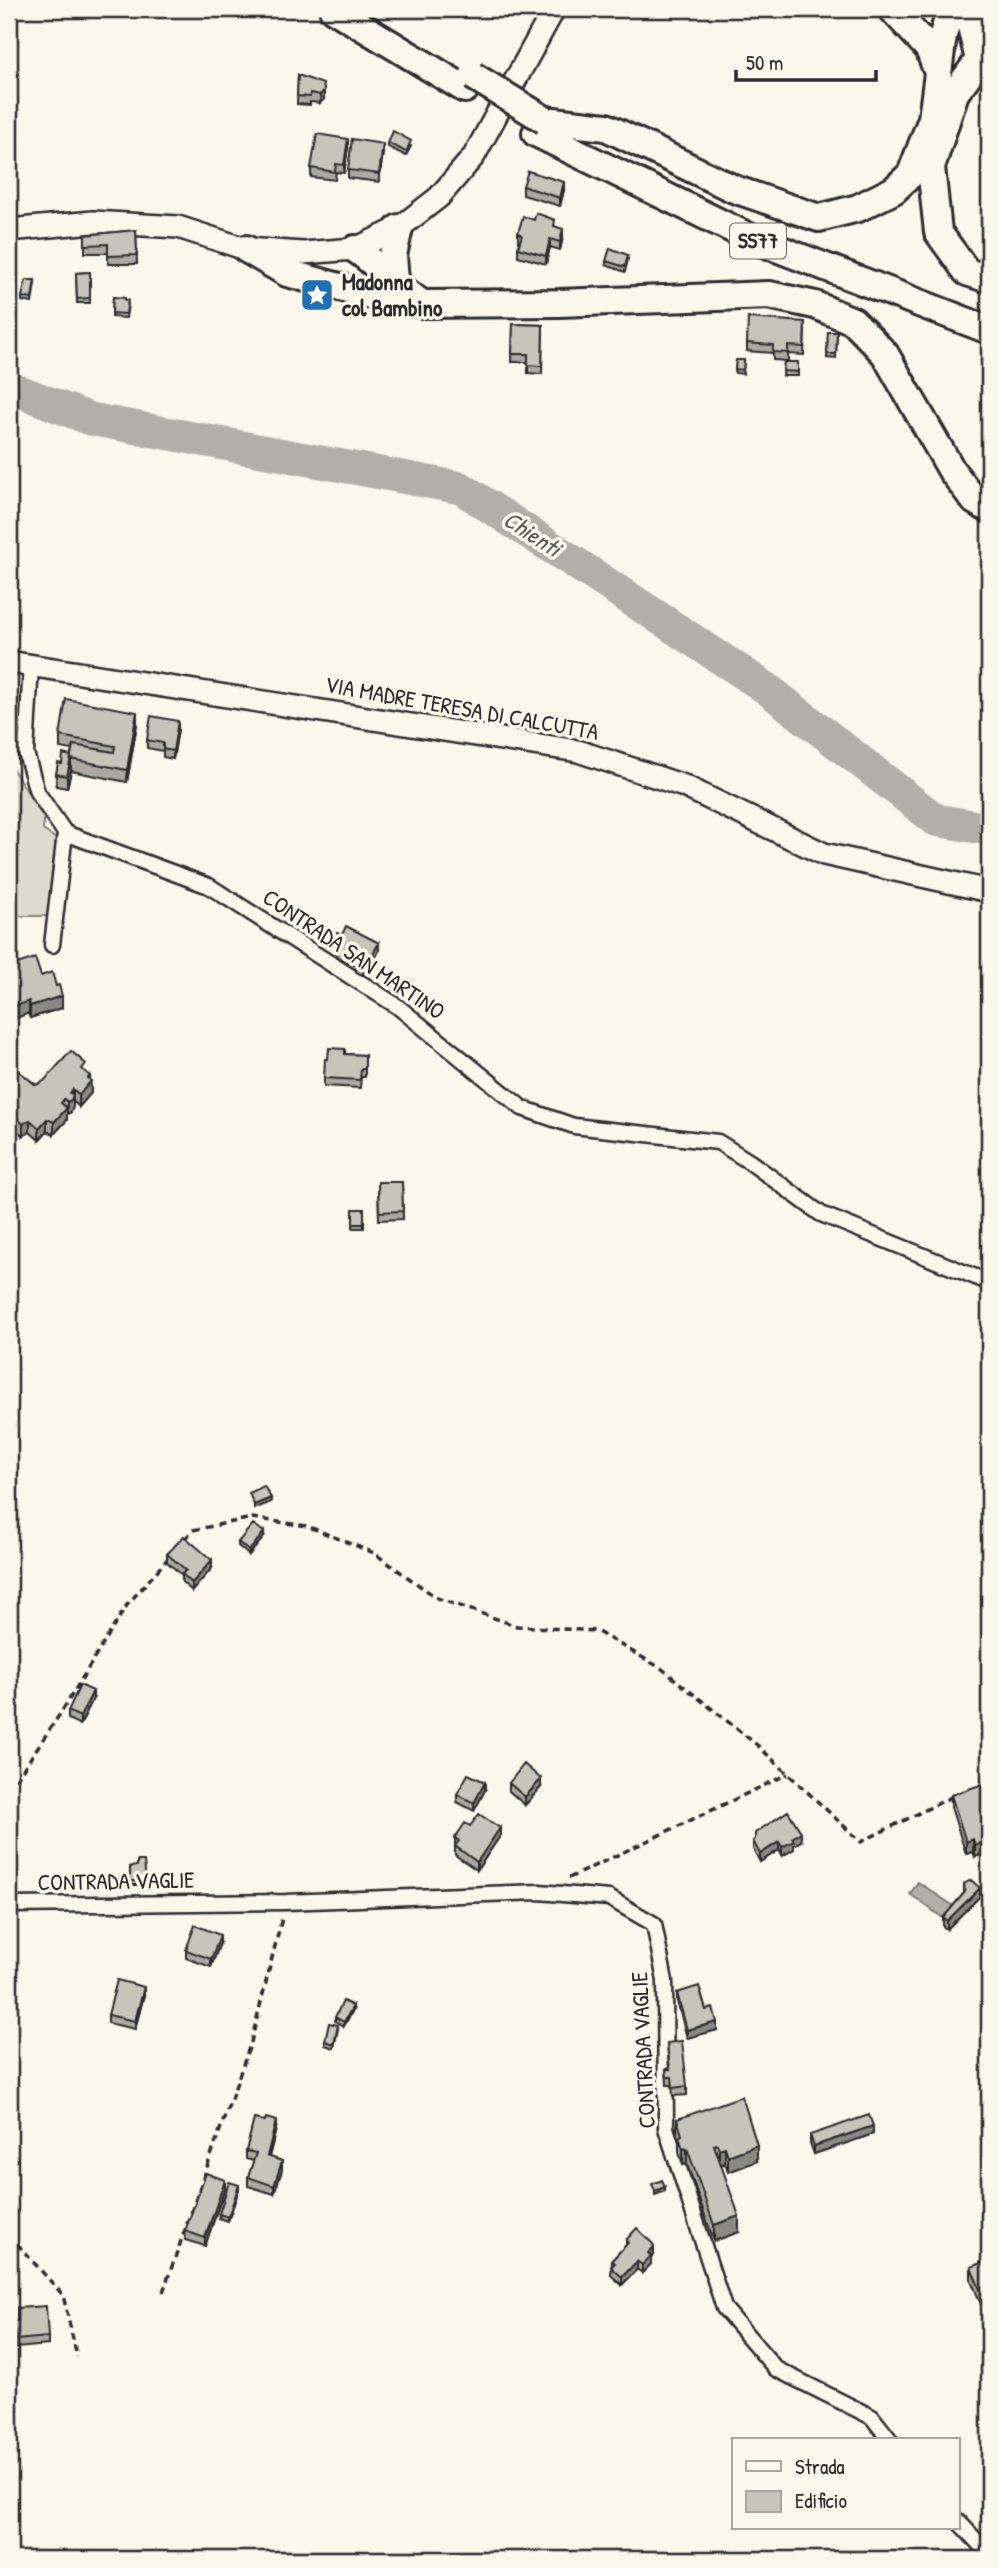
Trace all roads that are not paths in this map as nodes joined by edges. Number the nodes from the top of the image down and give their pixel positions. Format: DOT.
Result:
graph roads {
  1 [pos="333,9"];
  2 [pos="362,9"];
  3 [pos="554,9"];
  4 [pos="892,9"];
  5 [pos="951,9"];
  6 [pos="967,9"];
  7 [pos="984,55"];
  8 [pos="937,69"];
  9 [pos="469,83"];
  10 [pos="540,126"];
  11 [pos="613,170"];
  12 [pos="399,228"];
  13 [pos="9,230"];
  14 [pos="246,249"];
  15 [pos="355,249"];
  16 [pos="989,279"];
  17 [pos="395,281"];
  18 [pos="366,293"];
  19 [pos="422,304"];
  20 [pos="989,311"];
  21 [pos="989,330"];
  22 [pos="989,343"];
  23 [pos="989,509"];
  24 [pos="9,662"];
  25 [pos="31,665"];
  26 [pos="65,833"];
  27 [pos="989,891"];
  28 [pos="52,945"];
  29 [pos="989,1279"];
  30 [pos="9,1905"];
  31 [pos="888,2438"];
  32 [pos="960,2523"];
  33 [pos="988,2559"];
  1 -- 9 [label="highway, SS77"];
  2 -- 9 [label="highway, SS77"];
  3 -- 12 [label="main road"];
  4 -- 8 [label="highway"];
  5 -- 8 [label="highway"];
  6 -- 7 [label="highway"];
  7 -- 16 [label="highway"];
  8 -- 10 [label="highway"];
  9 -- 10 [label="highway, SS77"];
  10 -- 11 [label="highway, SS77"];
  10 -- 20 [label="highway, SS77"];
  11 -- 21 [label="highway, SS77"];
  11 -- 22 [label="highway"];
  12 -- 15 [label="main road"];
  12 -- 17 [label="highway"];
  13 -- 14 [label="main road"];
  14 -- 15 [label="main road"];
  14 -- 18 [label="highway"];
  15 -- 17 [label="highway"];
  15 -- 18 [label="highway"];
  17 -- 19 [label="highway"];
  18 -- 19 [label="highway"];
  19 -- 23 [label="highway"];
  24 -- 25 [label="main road, VIA MADRE TERESA DI CALCUTTA"];
  25 -- 26 [label="street"];
  25 -- 27 [label="main road, VIA MADRE TERESA DI CALCUTTA"];
  26 -- 28 [label="street"];
  26 -- 29 [label="street, CONTRADA SAN MARTINO"];
  30 -- 31 [label="street, CONTRADA VAGLIE"];
  32 -- 33 [label="street"];
}
